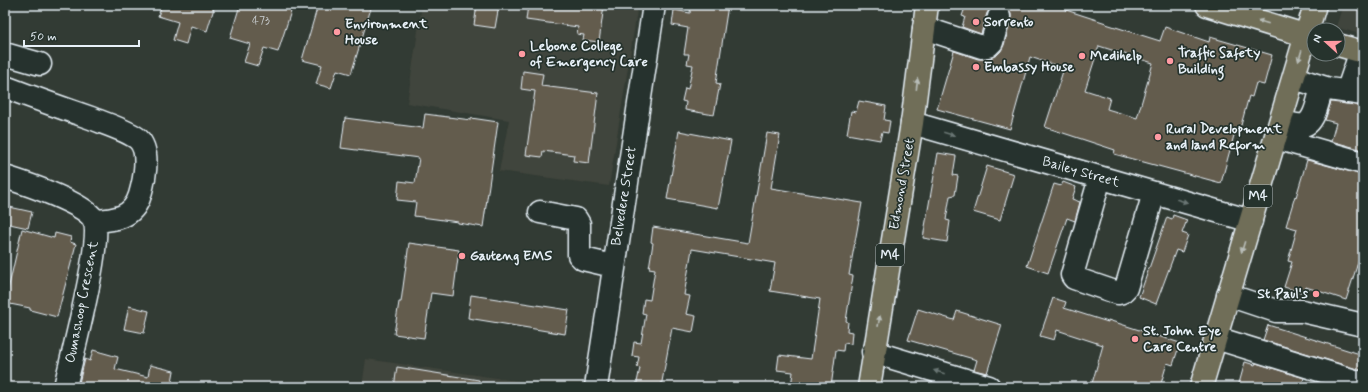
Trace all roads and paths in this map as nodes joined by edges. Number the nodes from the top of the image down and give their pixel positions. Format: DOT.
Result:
graph roads {
  1 [pos="654,5"];
  2 [pos="927,5"];
  3 [pos="1207,5"];
  4 [pos="1315,5"];
  5 [pos="999,17"];
  6 [pos="1312,22"];
  7 [pos="924,28"];
  8 [pos="1306,36"];
  9 [pos="1306,47"];
  10 [pos="1346,47"];
  11 [pos="1362,52"];
  12 [pos="5,54"];
  13 [pos="40,64"];
  14 [pos="1294,78"];
  15 [pos="5,87"];
  16 [pos="1322,87"];
  17 [pos="1355,93"];
  18 [pos="912,123"];
  19 [pos="1278,129"];
  20 [pos="1363,163"];
  21 [pos="5,177"];
  22 [pos="1100,178"];
  23 [pos="1154,193"];
  24 [pos="540,212"];
  25 [pos="94,221"];
  26 [pos="1250,221"];
  27 [pos="613,266"];
  28 [pos="1228,295"];
  29 [pos="1363,325"];
  30 [pos="1216,338"];
  31 [pos="873,352"];
  32 [pos="1358,382"];
  33 [pos="65,387"];
  34 [pos="596,387"];
  35 [pos="869,387"];
  36 [pos="989,387"];
  37 [pos="1201,387"];
  1 -- 27 [label="street, Belvedere Street"];
  2 -- 7 [label="main road, Edmond Street / M4"];
  8 -- 3 [label="main road, one-way"];
  4 -- 6 [label="main road, M4"];
  5 -- 7 [label="street"];
  18 -- 7 [label="main road, Edmond Street / M4, one-way"];
  9 -- 14 [label="main road, M4, one-way"];
  10 -- 11 [label="main road"];
  11 -- 17 [label="street"];
  12 -- 13 [label="street"];
  14 -- 16 [label="street"];
  14 -- 19 [label="main road, M4"];
  15 -- 25 [label="street"];
  16 -- 17 [label="street"];
  16 -- 19 [label="street"];
  18 -- 22 [label="street, Bailey Street, one-way"];
  31 -- 18 [label="main road, Edmond Street / M4, one-way"];
  19 -- 20 [label="street"];
  19 -- 26 [label="main road, M4"];
  21 -- 25 [label="street"];
  22 -- 23 [label="street, Bailey Street"];
  22 -- 23 [label="street"];
  23 -- 26 [label="street, Bailey Street, one-way"];
  24 -- 27 [label="street"];
  25 -- 33 [label="street, Oumashoop Crescent"];
  26 -- 28 [label="main road, M4, one-way"];
  27 -- 34 [label="street, Belvedere Street"];
  28 -- 29 [label="street"];
  28 -- 30 [label="main road, M4"];
  30 -- 32 [label="street"];
  30 -- 37 [label="main road, M4"];
  31 -- 35 [label="main road, Edmond Street / M4"];
  36 -- 31 [label="street, one-way"];
}
